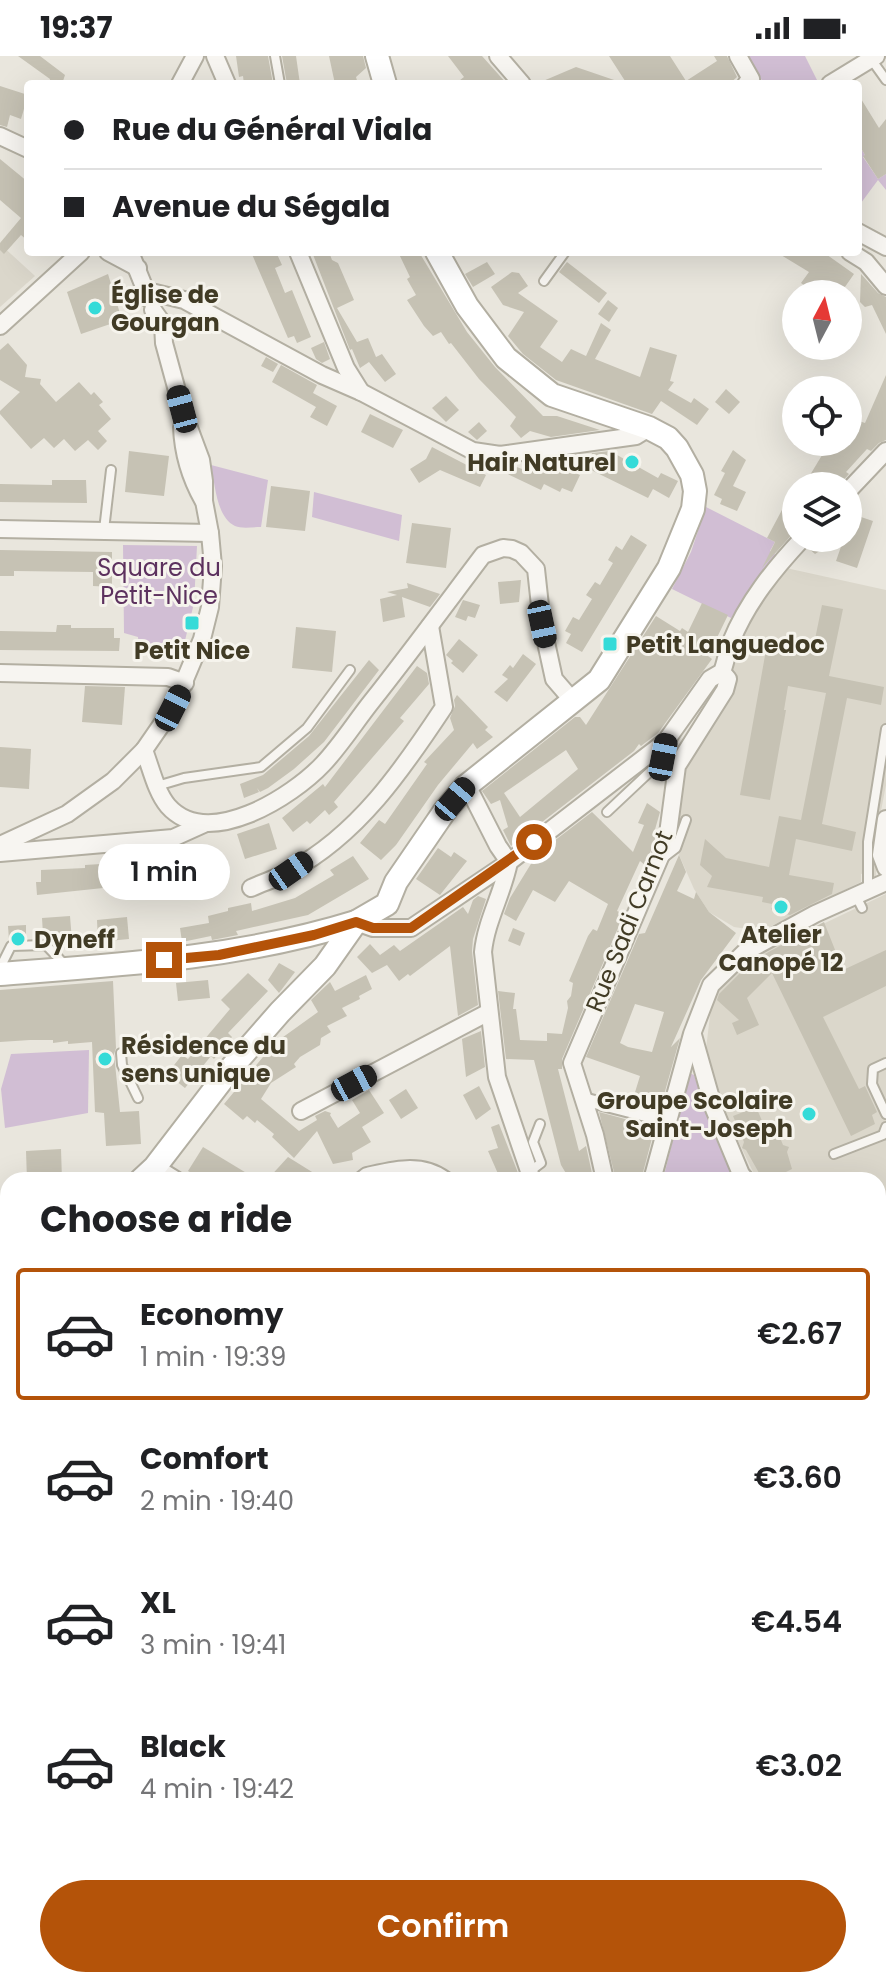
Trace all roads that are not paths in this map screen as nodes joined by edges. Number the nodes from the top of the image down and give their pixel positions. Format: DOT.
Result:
graph roads {
  1 [pos="195,56"];
  2 [pos="215,56"];
  3 [pos="275,56"];
  4 [pos="377,56"];
  5 [pos="498,56"];
  6 [pos="738,56"];
  7 [pos="874,58"];
  8 [pos="182,80"];
  9 [pos="225,80"];
  10 [pos="279,80"];
  11 [pos="384,80"];
  12 [pos="519,80"];
  13 [pos="747,80"];
  14 [pos="837,80"];
  15 [pos="886,80"];
  16 [pos="0,136"];
  17 [pos="24,147"];
  18 [pos="862,234"];
  19 [pos="886,247"];
  20 [pos="77,256"];
  21 [pos="116,256"];
  22 [pos="132,256"];
  23 [pos="300,256"];
  24 [pos="439,256"];
  25 [pos="562,256"];
  26 [pos="856,256"];
  27 [pos="138,268"];
  28 [pos="544,281"];
  29 [pos="886,286"];
  30 [pos="147,291"];
  31 [pos="0,326"];
  32 [pos="361,392"];
  33 [pos="649,428"];
  34 [pos="886,451"];
  35 [pos="111,470"];
  36 [pos="862,476"];
  37 [pos="0,529"];
  38 [pos="104,531"];
  39 [pos="210,533"];
  40 [pos="790,552"];
  41 [pos="430,626"];
  42 [pos="350,670"];
  43 [pos="722,672"];
  44 [pos="0,673"];
  45 [pos="185,683"];
  46 [pos="573,701"];
  47 [pos="886,729"];
  48 [pos="666,741"];
  49 [pos="144,750"];
  50 [pos="157,786"];
  51 [pos="465,787"];
  52 [pos="607,812"];
  53 [pos="886,819"];
  54 [pos="686,820"];
  55 [pos="204,824"];
  56 [pos="0,845"];
  57 [pos="0,853"];
  58 [pos="659,860"];
  59 [pos="509,862"];
  60 [pos="886,868"];
  61 [pos="886,882"];
  62 [pos="251,888"];
  63 [pos="862,898"];
  64 [pos="361,919"];
  65 [pos="0,968"];
  66 [pos="69,969"];
  67 [pos="0,974"];
  68 [pos="489,1012"];
  69 [pos="692,1034"];
  70 [pos="121,1053"];
  71 [pos="886,1063"];
  72 [pos="138,1098"];
  73 [pos="583,1099"];
  74 [pos="301,1111"];
  75 [pos="886,1114"];
  76 [pos="669,1121"];
  77 [pos="540,1124"];
  78 [pos="886,1127"];
  79 [pos="834,1154"];
  80 [pos="150,1172"];
  81 [pos="385,1172"];
  82 [pos="429,1172"];
  83 [pos="529,1172"];
  84 [pos="533,1172"];
  85 [pos="603,1172"];
  86 [pos="656,1172"];
  87 [pos="740,1172"];
  1 -- 8 [label="street"];
  2 -- 9 [label="street"];
  3 -- 10 [label="lane"];
  4 -- 11 [label="main road"];
  5 -- 12 [label="street"];
  6 -- 13 [label="street"];
  7 -- 14 [label="street"];
  7 -- 15 [label="lane"];
  16 -- 17 [label="street"];
  18 -- 19 [label="street"];
  20 -- 31 [label="street"];
  21 -- 27 [label="street"];
  22 -- 27 [label="street"];
  23 -- 32 [label="street"];
  24 -- 33 [label="main road"];
  25 -- 28 [label="lane"];
  26 -- 29 [label="street"];
  27 -- 30 [label="street"];
  30 -- 32 [label="street"];
  30 -- 39 [label="street"];
  32 -- 33 [label="street"];
  33 -- 46 [label="main road"];
  34 -- 36 [label="street"];
  35 -- 38 [label="lane"];
  37 -- 38 [label="street"];
  38 -- 39 [label="street"];
  39 -- 45 [label="street"];
  40 -- 43 [label="street, Rue Sadi Carnot"];
  41 -- 46 [label="street"];
  41 -- 55 [label="street"];
  41 -- 62 [label="street"];
  42 -- 50 [label="lane"];
  43 -- 48 [label="street"];
  43 -- 58 [label="street, Rue Sadi Carnot"];
  44 -- 45 [label="street"];
  45 -- 49 [label="street"];
  46 -- 51 [label="main road"];
  47 -- 63 [label="lane"];
  48 -- 52 [label="lane"];
  48 -- 59 [label="street"];
  49 -- 50 [label="street"];
  49 -- 56 [label="street"];
  50 -- 55 [label="street"];
  51 -- 59 [label="street"];
  51 -- 64 [label="main road"];
  53 -- 60 [label="street"];
  54 -- 58 [label="lane"];
  55 -- 57 [label="street"];
  58 -- 73 [label="street, Rue Sadi Carnot"];
  59 -- 64 [label="street"];
  59 -- 68 [label="street"];
  61 -- 63 [label="street"];
  63 -- 69 [label="street"];
  64 -- 66 [label="main road"];
  64 -- 80 [label="main road"];
  65 -- 66 [label="lane"];
  66 -- 67 [label="main road"];
  68 -- 74 [label="street"];
  68 -- 83 [label="street"];
  69 -- 76 [label="street"];
  69 -- 87 [label="street"];
  70 -- 72 [label="lane"];
  71 -- 75 [label="lane"];
  73 -- 76 [label="street"];
  73 -- 85 [label="street, Rue Sadi Carnot"];
  76 -- 86 [label="street"];
  77 -- 84 [label="lane"];
  78 -- 79 [label="lane"];
  81 -- 82 [label="street"];
}
